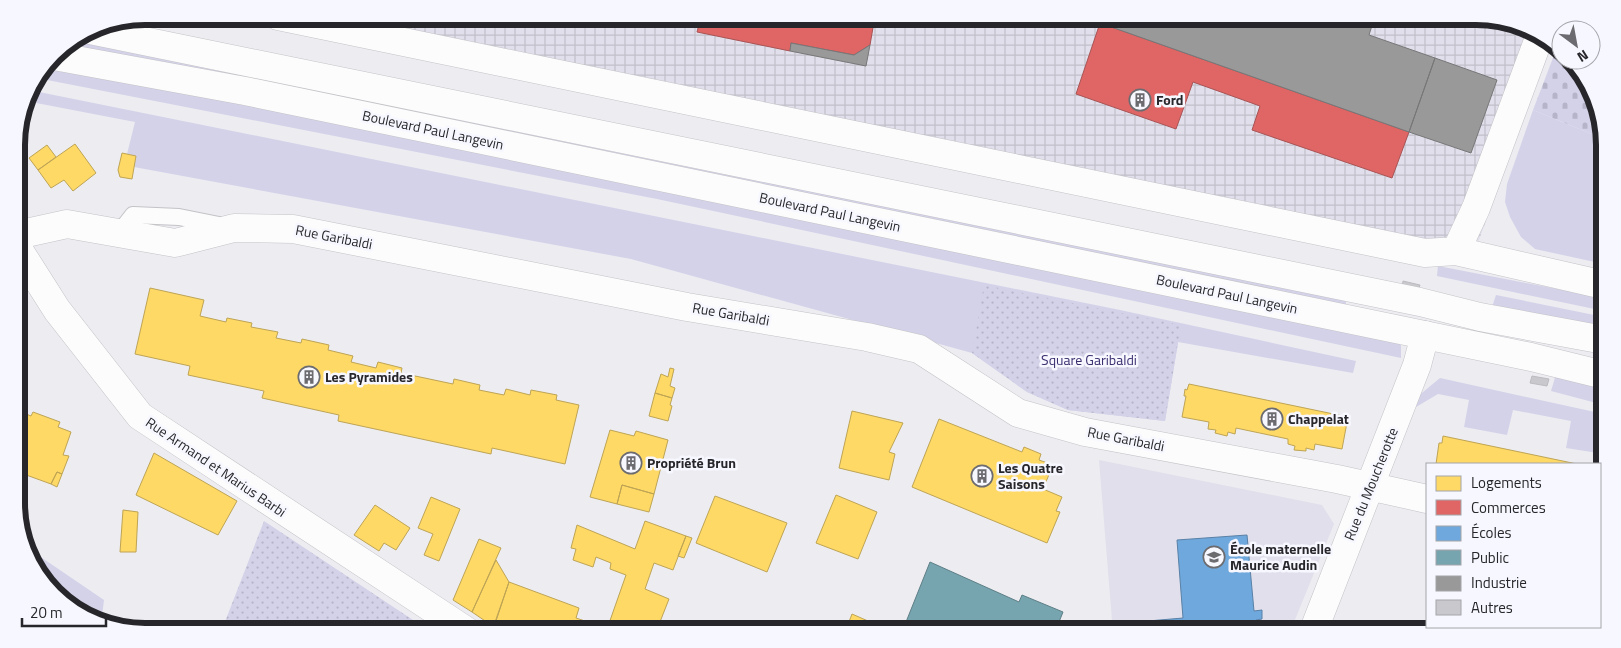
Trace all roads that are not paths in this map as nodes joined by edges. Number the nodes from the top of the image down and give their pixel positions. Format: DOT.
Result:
graph roads {
  1 [pos="322,25"];
  2 [pos="102,33"];
  3 [pos="1538,42"];
  4 [pos="63,58"];
  5 [pos="25,233"];
  6 [pos="1456,251"];
  7 [pos="25,260"];
  8 [pos="1596,283"];
  9 [pos="1425,335"];
  10 [pos="1596,339"];
  11 [pos="1596,374"];
  12 [pos="1370,486"];
  13 [pos="1426,499"];
  14 [pos="454,623"];
  15 [pos="1317,623"];
  1 -- 6 [label="street"];
  2 -- 10 [label="street, Boulevard Paul Langevin"];
  3 -- 6 [label="street"];
  4 -- 9 [label="street, Boulevard Paul Langevin"];
  5 -- 12 [label="street, Rue Garibaldi"];
  6 -- 8 [label="street"];
  7 -- 14 [label="street, Rue Armand et Marius Barbi"];
  9 -- 11 [label="street, Boulevard Paul Langevin"];
  9 -- 12 [label="street, Rue du Moucherotte"];
  12 -- 13 [label="street, Rue Garibaldi"];
  12 -- 15 [label="street, Rue du Moucherotte"];
}
